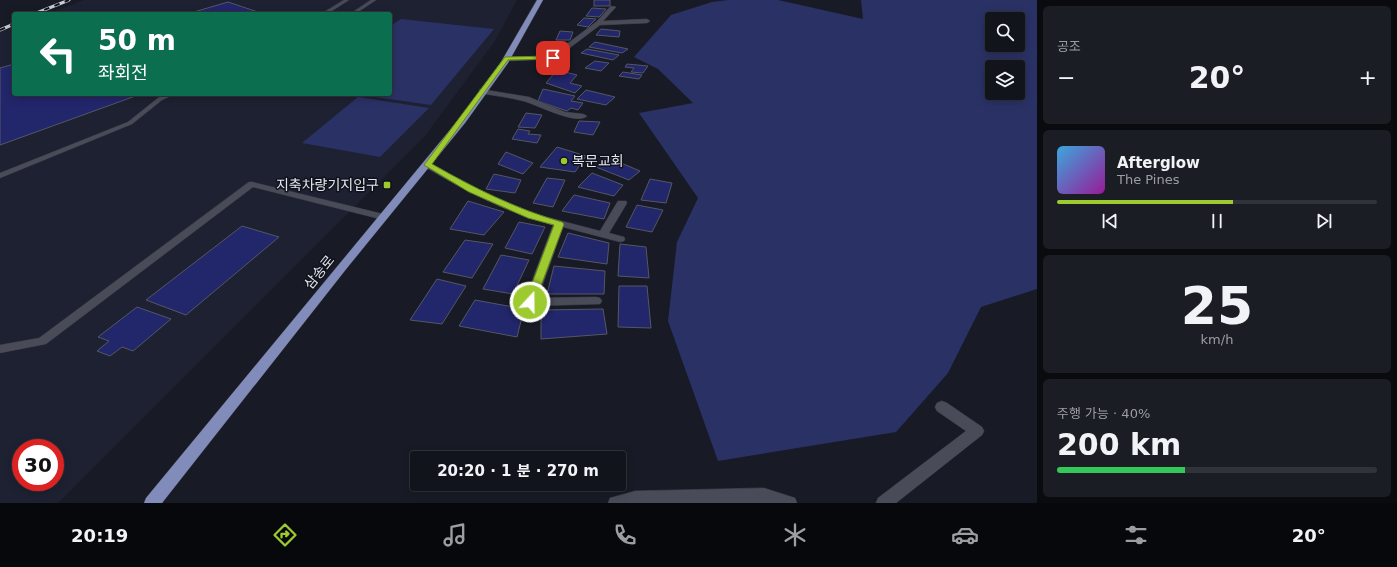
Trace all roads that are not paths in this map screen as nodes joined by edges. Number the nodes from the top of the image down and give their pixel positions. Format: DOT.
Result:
graph roads {
  1 [pos="347,0"];
  2 [pos="374,0"];
  3 [pos="540,0"];
  4 [pos="613,7"];
  5 [pos="326,12"];
  6 [pos="355,12"];
  7 [pos="647,21"];
  8 [pos="598,23"];
  9 [pos="507,59"];
  10 [pos="483,91"];
  11 [pos="167,96"];
  12 [pos="583,116"];
  13 [pos="428,165"];
  14 [pos="0,176"];
  15 [pos="622,203"];
  16 [pos="384,216"];
  17 [pos="559,224"];
  18 [pos="603,235"];
  19 [pos="620,239"];
  20 [pos="596,301"];
  21 [pos="1,350"];
  22 [pos="942,407"];
  23 [pos="152,503"];
  24 [pos="616,503"];
  25 [pos="789,503"];
  26 [pos="884,503"];
  1 -- 5 [label="lane"];
  2 -- 6 [label="lane"];
  3 -- 9 [label="main road, 삼송로"];
  4 -- 8 [label="street"];
  7 -- 8 [label="street"];
  8 -- 9 [label="street"];
  9 -- 10 [label="main road, 삼송로"];
  10 -- 12 [label="street"];
  10 -- 13 [label="main road, 삼송로"];
  11 -- 14 [label="lane"];
  13 -- 16 [label="main road, 삼송로"];
  13 -- 17 [label="street"];
  15 -- 18 [label="street"];
  16 -- 21 [label="lane"];
  16 -- 23 [label="main road, 삼송로"];
  17 -- 18 [label="street"];
  17 -- 20 [label="street"];
  18 -- 19 [label="street"];
  22 -- 26 [label="street"];
  24 -- 25 [label="street"];
}
